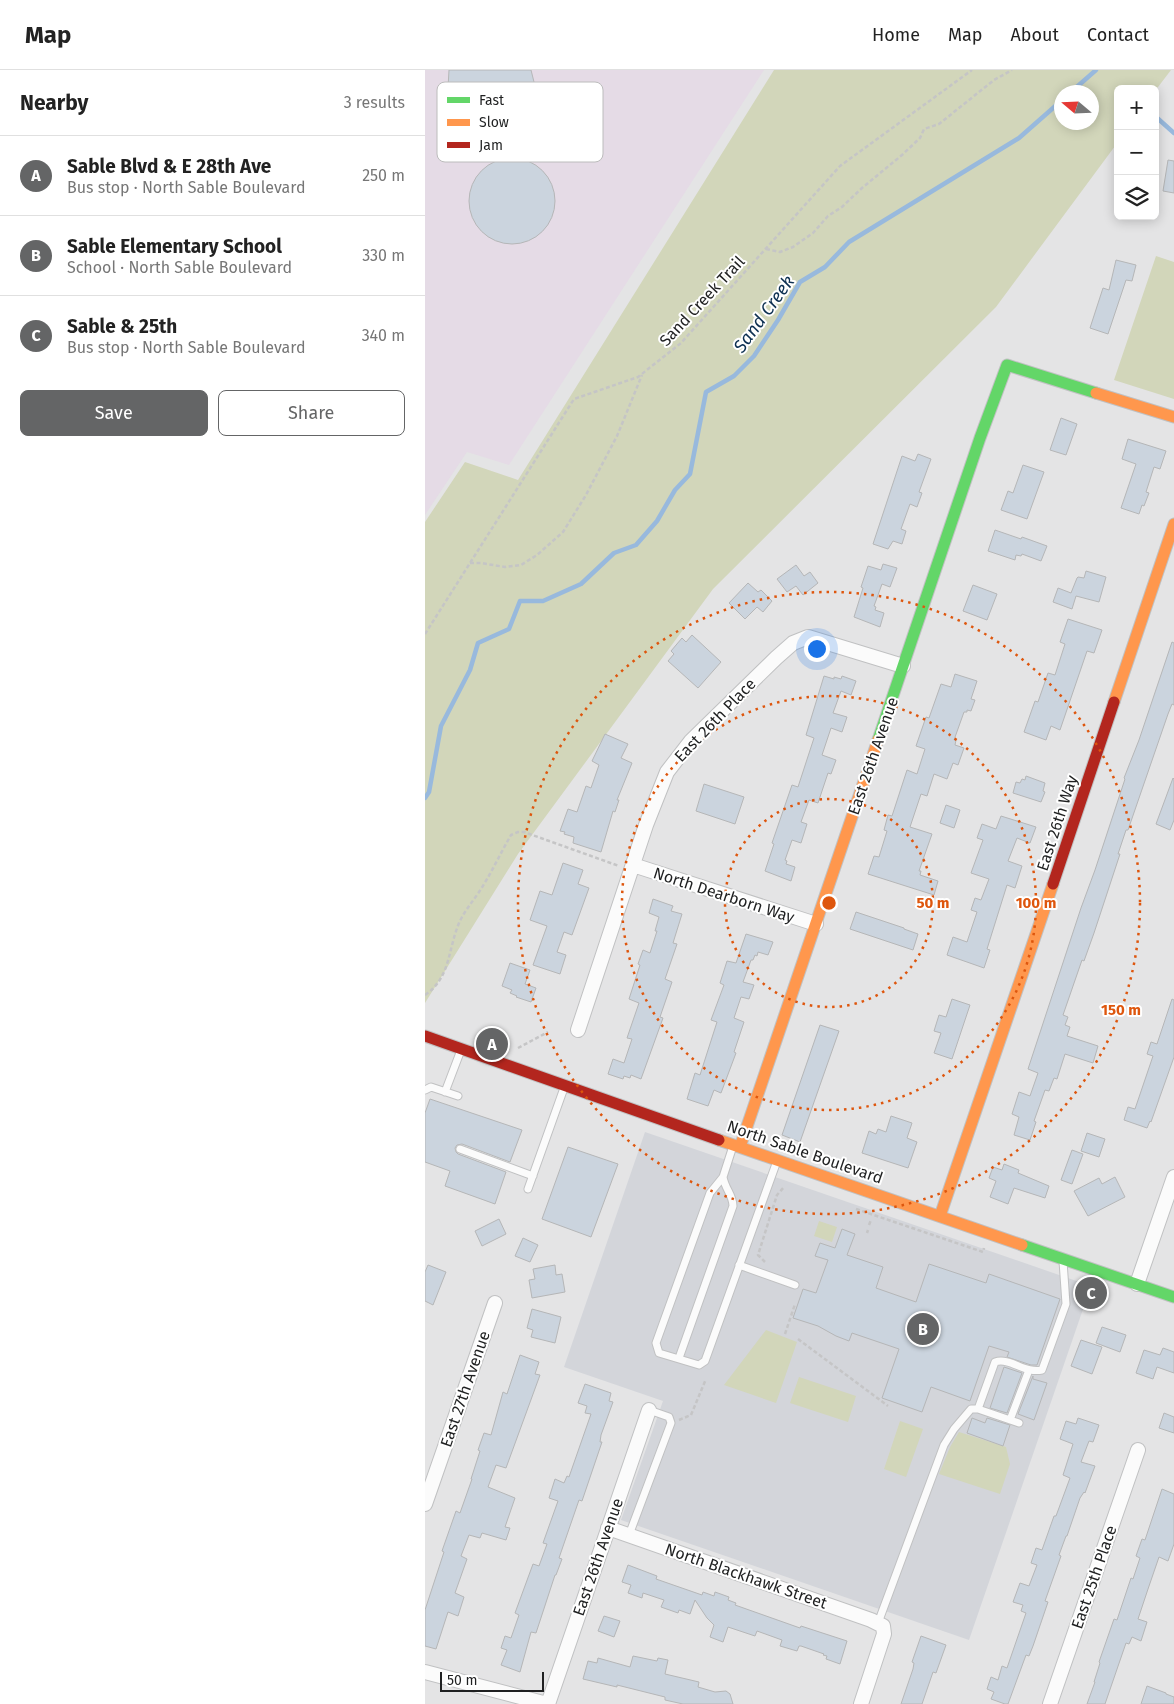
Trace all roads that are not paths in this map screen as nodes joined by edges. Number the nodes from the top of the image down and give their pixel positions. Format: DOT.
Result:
graph roads {
  1 [pos="1174,417"];
  2 [pos="1174,524"];
  3 [pos="903,666"];
  4 [pos="633,865"];
  5 [pos="816,924"];
  6 [pos="578,1030"];
  7 [pos="425,1036"];
  8 [pos="461,1049"];
  9 [pos="565,1086"];
  10 [pos="425,1090"];
  11 [pos="445,1092"];
  12 [pos="458,1096"];
  13 [pos="737,1146"];
  14 [pos="460,1149"];
  15 [pos="777,1160"];
  16 [pos="533,1176"];
  17 [pos="723,1177"];
  18 [pos="1174,1177"];
  19 [pos="528,1189"];
  20 [pos="940,1216"];
  21 [pos="1063,1258"];
  22 [pos="739,1266"];
  23 [pos="1137,1284"];
  24 [pos="795,1285"];
  25 [pos="1174,1297"];
  26 [pos="495,1303"];
  27 [pos="679,1358"];
  28 [pos="1029,1370"];
  29 [pos="977,1409"];
  30 [pos="649,1410"];
  31 [pos="1010,1420"];
  32 [pos="1019,1424"];
  33 [pos="1138,1450"];
  34 [pos="425,1504"];
  35 [pos="608,1528"];
  36 [pos="629,1535"];
  37 [pos="881,1625"];
  38 [pos="425,1672"];
  39 [pos="548,1704"];
  40 [pos="861,1704"];
  41 [pos="1050,1704"];
  1 -- 3 [label="street, East 26th Avenue"];
  2 -- 20 [label="street, East 26th Way"];
  3 -- 4 [label="street, East 26th Place"];
  3 -- 5 [label="street, East 26th Avenue"];
  4 -- 5 [label="street, North Dearborn Way"];
  4 -- 6 [label="street, East 26th Place"];
  5 -- 13 [label="street, East 26th Avenue"];
  7 -- 8 [label="street, North Sable Boulevard"];
  8 -- 9 [label="street, North Sable Boulevard"];
  8 -- 11 [label="lane"];
  9 -- 13 [label="street, North Sable Boulevard"];
  9 -- 16 [label="lane"];
  10 -- 11 [label="lane"];
  11 -- 12 [label="lane"];
  13 -- 15 [label="street, North Sable Boulevard"];
  13 -- 17 [label="lane"];
  14 -- 16 [label="lane"];
  15 -- 20 [label="street, North Sable Boulevard"];
  15 -- 22 [label="lane"];
  16 -- 19 [label="lane"];
  17 -- 27 [label="lane"];
  17 -- 27 [label="lane"];
  18 -- 23 [label="street"];
  20 -- 21 [label="street, North Sable Boulevard"];
  21 -- 23 [label="street, North Sable Boulevard"];
  21 -- 28 [label="lane"];
  22 -- 24 [label="lane"];
  22 -- 27 [label="lane"];
  23 -- 25 [label="street, North Sable Boulevard"];
  26 -- 34 [label="street, East 27th Avenue"];
  28 -- 29 [label="lane"];
  28 -- 31 [label="lane"];
  29 -- 31 [label="lane"];
  29 -- 37 [label="lane"];
  30 -- 35 [label="street, East 26th Avenue"];
  30 -- 36 [label="lane"];
  31 -- 32 [label="lane"];
  33 -- 41 [label="street, East 25th Place"];
  35 -- 36 [label="street, North Blackhawk Street"];
  35 -- 39 [label="street, East 26th Avenue"];
  36 -- 37 [label="street, North Blackhawk Street"];
  37 -- 40 [label="street"];
  38 -- 39 [label="street"];
}
